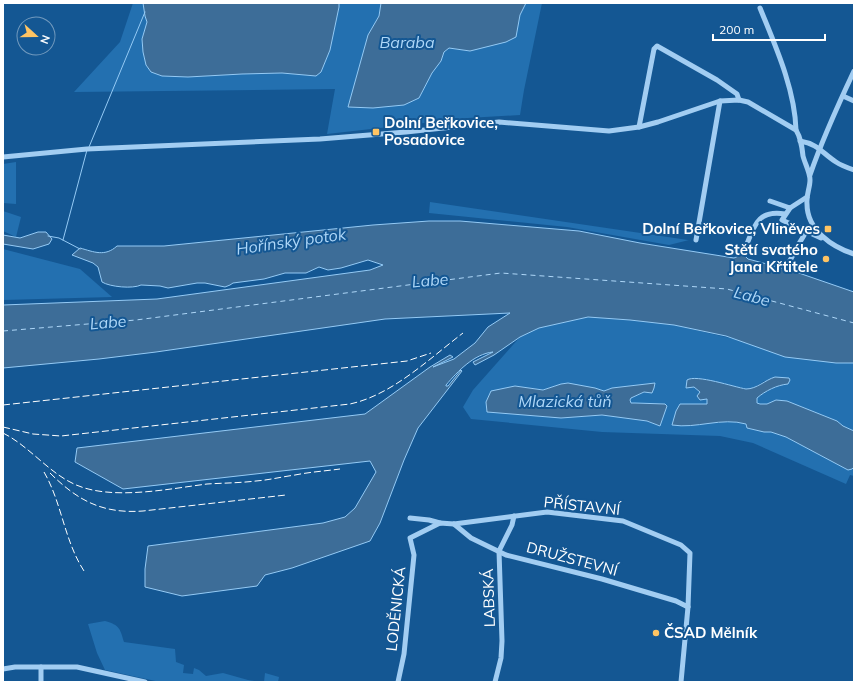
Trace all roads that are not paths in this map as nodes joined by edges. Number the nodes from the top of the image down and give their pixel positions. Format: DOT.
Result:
graph roads {
  1 [pos="760,8"];
  2 [pos="854,71"];
  3 [pos="843,96"];
  4 [pos="739,100"];
  5 [pos="720,101"];
  6 [pos="854,101"];
  7 [pos="639,127"];
  8 [pos="796,130"];
  9 [pos="800,141"];
  10 [pos="819,148"];
  11 [pos="3,157"];
  12 [pos="854,170"];
  13 [pos="810,175"];
  14 [pos="807,197"];
  15 [pos="770,200"];
  16 [pos="790,208"];
  17 [pos="785,214"];
  18 [pos="806,232"];
  19 [pos="824,239"];
  20 [pos="696,240"];
  21 [pos="744,251"];
  22 [pos="854,254"];
  23 [pos="787,266"];
  24 [pos="514,516"];
  25 [pos="410,518"];
  26 [pos="440,523"];
  27 [pos="454,524"];
  28 [pos="499,551"];
  29 [pos="688,608"];
  30 [pos="41,667"];
  31 [pos="3,669"];
  32 [pos="41,682"];
  33 [pos="145,682"];
  34 [pos="398,682"];
  35 [pos="495,682"];
  36 [pos="681,682"];
  1 -- 8 [label="street"];
  2 -- 3 [label="street"];
  3 -- 6 [label="street"];
  3 -- 10 [label="street"];
  4 -- 5 [label="street"];
  4 -- 7 [label="street"];
  4 -- 8 [label="street"];
  5 -- 7 [label="street"];
  5 -- 20 [label="street"];
  7 -- 11 [label="street"];
  8 -- 9 [label="street"];
  9 -- 10 [label="street"];
  9 -- 13 [label="street"];
  10 -- 12 [label="street"];
  10 -- 13 [label="street"];
  13 -- 14 [label="street"];
  14 -- 16 [label="street"];
  14 -- 19 [label="street"];
  15 -- 16 [label="street"];
  16 -- 17 [label="street"];
  17 -- 18 [label="street"];
  17 -- 21 [label="street"];
  18 -- 19 [label="street"];
  18 -- 23 [label="street"];
  19 -- 22 [label="street"];
  24 -- 27 [label="street, PŘÍSTAVNÍ"];
  24 -- 28 [label="street, LABSKÁ"];
  24 -- 29 [label="street, PŘÍSTAVNÍ"];
  25 -- 26 [label="street, PŘÍSTAVNÍ"];
  26 -- 27 [label="street, PŘÍSTAVNÍ"];
  26 -- 34 [label="street, LODĚNICKÁ"];
  27 -- 28 [label="street, DRUŽSTEVNÍ"];
  28 -- 29 [label="street, DRUŽSTEVNÍ"];
  28 -- 35 [label="street, LABSKÁ"];
  29 -- 36 [label="street"];
  30 -- 31 [label="street"];
  30 -- 32 [label="street"];
  30 -- 33 [label="street"];
}
